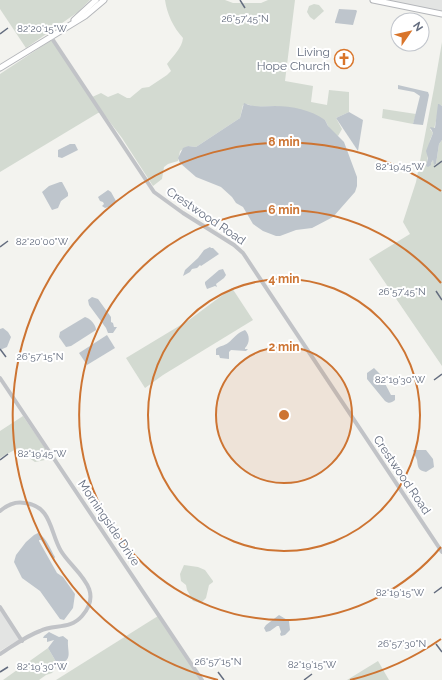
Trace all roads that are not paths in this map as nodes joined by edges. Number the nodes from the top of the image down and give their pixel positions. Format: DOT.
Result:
graph roads {
  1 [pos="96,0"];
  2 [pos="104,0"];
  3 [pos="373,0"];
  4 [pos="442,14"];
  5 [pos="64,29"];
  6 [pos="51,37"];
  7 [pos="0,68"];
  8 [pos="0,378"];
  9 [pos="0,511"];
  10 [pos="442,552"];
  11 [pos="0,607"];
  12 [pos="22,641"];
  13 [pos="0,654"];
  14 [pos="202,680"];
  1 -- 5 [label="main road"];
  2 -- 5 [label="main road"];
  3 -- 4 [label="main road"];
  5 -- 6 [label="main road"];
  6 -- 7 [label="main road"];
  6 -- 10 [label="street, Crestwood Road"];
  8 -- 14 [label="street, Morningside Drive"];
  9 -- 12 [label="street"];
  11 -- 12 [label="street"];
  12 -- 13 [label="street"];
}
